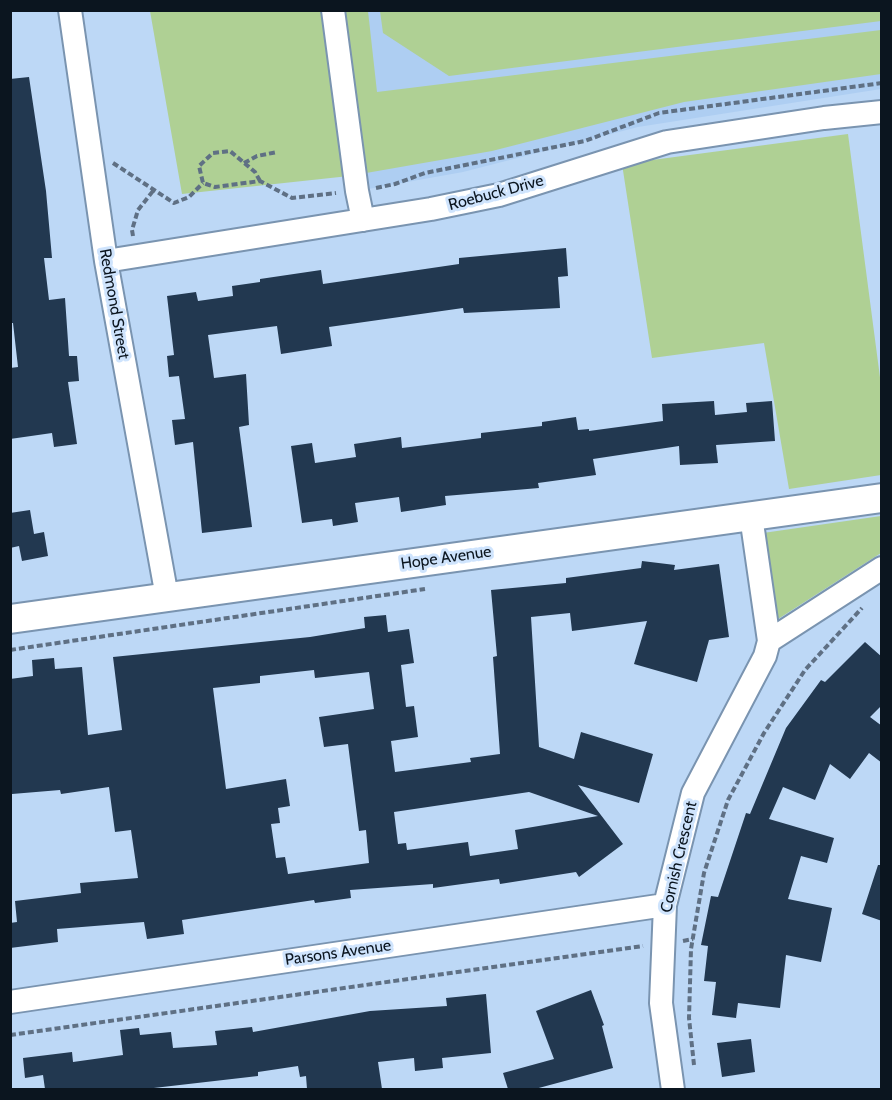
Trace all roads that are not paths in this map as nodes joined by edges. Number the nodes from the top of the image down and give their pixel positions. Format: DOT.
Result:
graph roads {
  1 [pos="70,10"];
  2 [pos="333,10"];
  3 [pos="882,112"];
  4 [pos="363,220"];
  5 [pos="106,261"];
  6 [pos="882,498"];
  7 [pos="751,516"];
  8 [pos="882,568"];
  9 [pos="167,597"];
  10 [pos="10,619"];
  11 [pos="769,641"];
  12 [pos="665,904"];
  13 [pos="10,1002"];
  14 [pos="673,1089"];
  1 -- 5 [label="street, Redmond Street"];
  2 -- 4 [label="street"];
  3 -- 4 [label="street, Roebuck Drive"];
  4 -- 5 [label="street, Roebuck Drive"];
  5 -- 9 [label="street, Redmond Street"];
  6 -- 7 [label="street, Hope Avenue"];
  7 -- 9 [label="street, Hope Avenue"];
  7 -- 11 [label="street, Cornish Crescent"];
  8 -- 11 [label="street"];
  9 -- 10 [label="street, Hope Avenue"];
  11 -- 12 [label="street, Cornish Crescent"];
  12 -- 13 [label="street, Parsons Avenue"];
  12 -- 14 [label="street, Cornish Crescent"];
}
